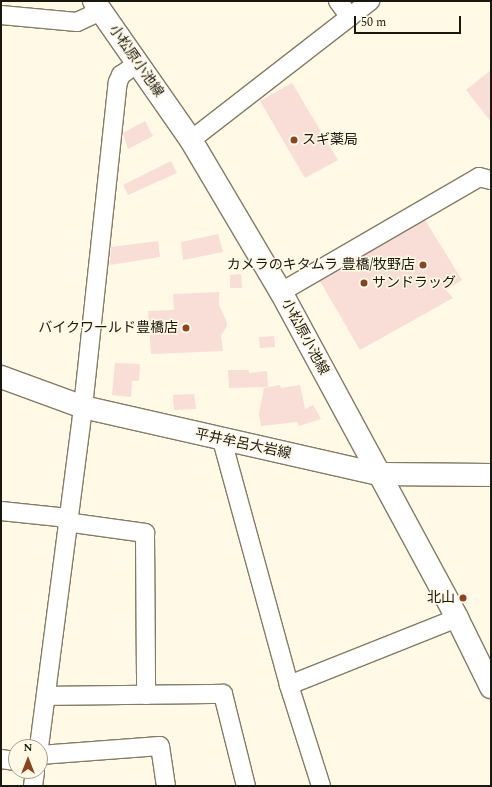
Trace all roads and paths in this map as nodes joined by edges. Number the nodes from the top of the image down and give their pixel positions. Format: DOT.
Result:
graph roads {
  1 [pos="338,1"];
  2 [pos="370,1"];
  3 [pos="98,6"];
  4 [pos="1,15"];
  5 [pos="350,17"];
  6 [pos="138,63"];
  7 [pos="191,140"];
  8 [pos="491,180"];
  9 [pos="280,292"];
  10 [pos="1,377"];
  11 [pos="83,407"];
  12 [pos="222,440"];
  13 [pos="379,474"];
  14 [pos="491,475"];
  15 [pos="1,511"];
  16 [pos="67,520"];
  17 [pos="457,618"];
  18 [pos="289,685"];
  19 [pos="491,688"];
  20 [pos="146,695"];
  21 [pos="47,696"];
  22 [pos="40,739"];
  23 [pos="48,754"];
  24 [pos="166,786"];
  25 [pos="246,786"];
  26 [pos="321,786"];
  1 -- 5 [label="street"];
  2 -- 5 [label="street"];
  3 -- 4 [label="street"];
  3 -- 6 [label="main road, 小松原小池線"];
  5 -- 7 [label="street"];
  6 -- 7 [label="main road, 小松原小池線"];
  6 -- 11 [label="street"];
  7 -- 9 [label="main road, 小松原小池線"];
  8 -- 9 [label="street"];
  9 -- 13 [label="main road, 小松原小池線"];
  10 -- 11 [label="main road, 平井牟呂大岩線"];
  11 -- 12 [label="main road, 平井牟呂大岩線"];
  11 -- 16 [label="street"];
  12 -- 13 [label="main road, 平井牟呂大岩線"];
  12 -- 18 [label="street"];
  13 -- 14 [label="main road, 平井牟呂大岩線"];
  13 -- 17 [label="main road, 小松原小池線"];
  15 -- 16 [label="street"];
  16 -- 20 [label="street"];
  16 -- 21 [label="street"];
  17 -- 18 [label="street"];
  17 -- 19 [label="main road, 小松原小池線"];
  18 -- 26 [label="street"];
  20 -- 21 [label="street"];
  20 -- 25 [label="street"];
  21 -- 22 [label="street"];
  23 -- 24 [label="street"];
}
